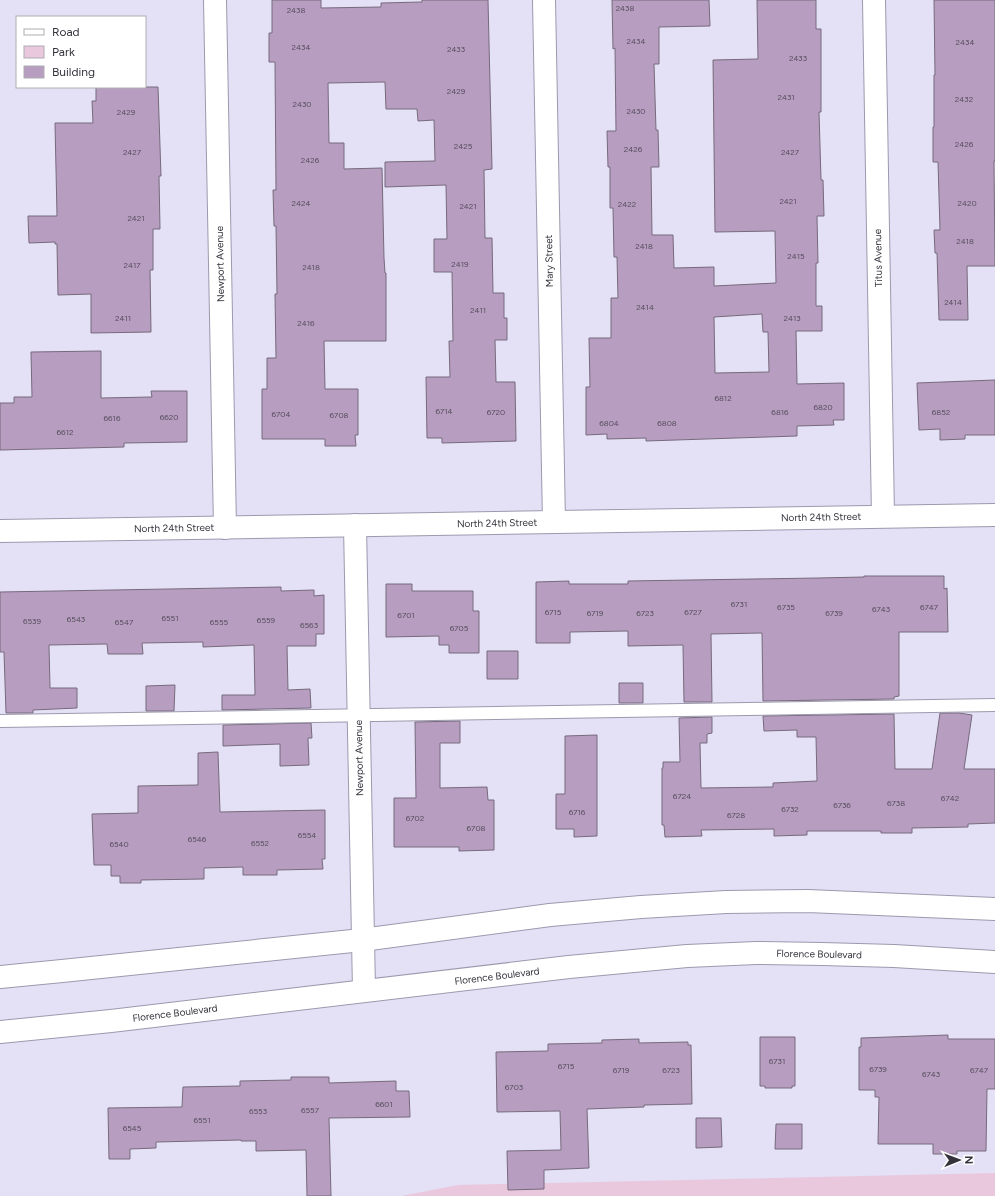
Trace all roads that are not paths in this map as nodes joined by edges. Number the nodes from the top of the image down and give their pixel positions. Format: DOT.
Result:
graph roads {
  1 [pos="215,0"];
  2 [pos="544,0"];
  3 [pos="874,0"];
  4 [pos="995,515"];
  5 [pos="883,516"];
  6 [pos="554,522"];
  7 [pos="355,525"];
  8 [pos="225,528"];
  9 [pos="0,531"];
  10 [pos="995,705"];
  11 [pos="358,714"];
  12 [pos="0,721"];
  13 [pos="995,910"];
  14 [pos="362,940"];
  15 [pos="995,962"];
  16 [pos="0,977"];
  17 [pos="364,990"];
  18 [pos="0,1032"];
  1 -- 8 [label="street, Newport Avenue"];
  2 -- 6 [label="street, Mary Street"];
  3 -- 5 [label="street, Titus Avenue"];
  4 -- 5 [label="street, North 24th Street"];
  5 -- 6 [label="street, North 24th Street"];
  6 -- 7 [label="street, North 24th Street"];
  7 -- 8 [label="street, North 24th Street"];
  7 -- 11 [label="street, Newport Avenue"];
  8 -- 9 [label="street, North 24th Street"];
  10 -- 11 [label="lane"];
  11 -- 12 [label="lane"];
  11 -- 14 [label="street, Newport Avenue"];
  13 -- 14 [label="street"];
  14 -- 16 [label="street"];
  14 -- 17 [label="street, Newport Avenue"];
  15 -- 17 [label="street, Florence Boulevard"];
  17 -- 18 [label="street, Florence Boulevard"];
}
